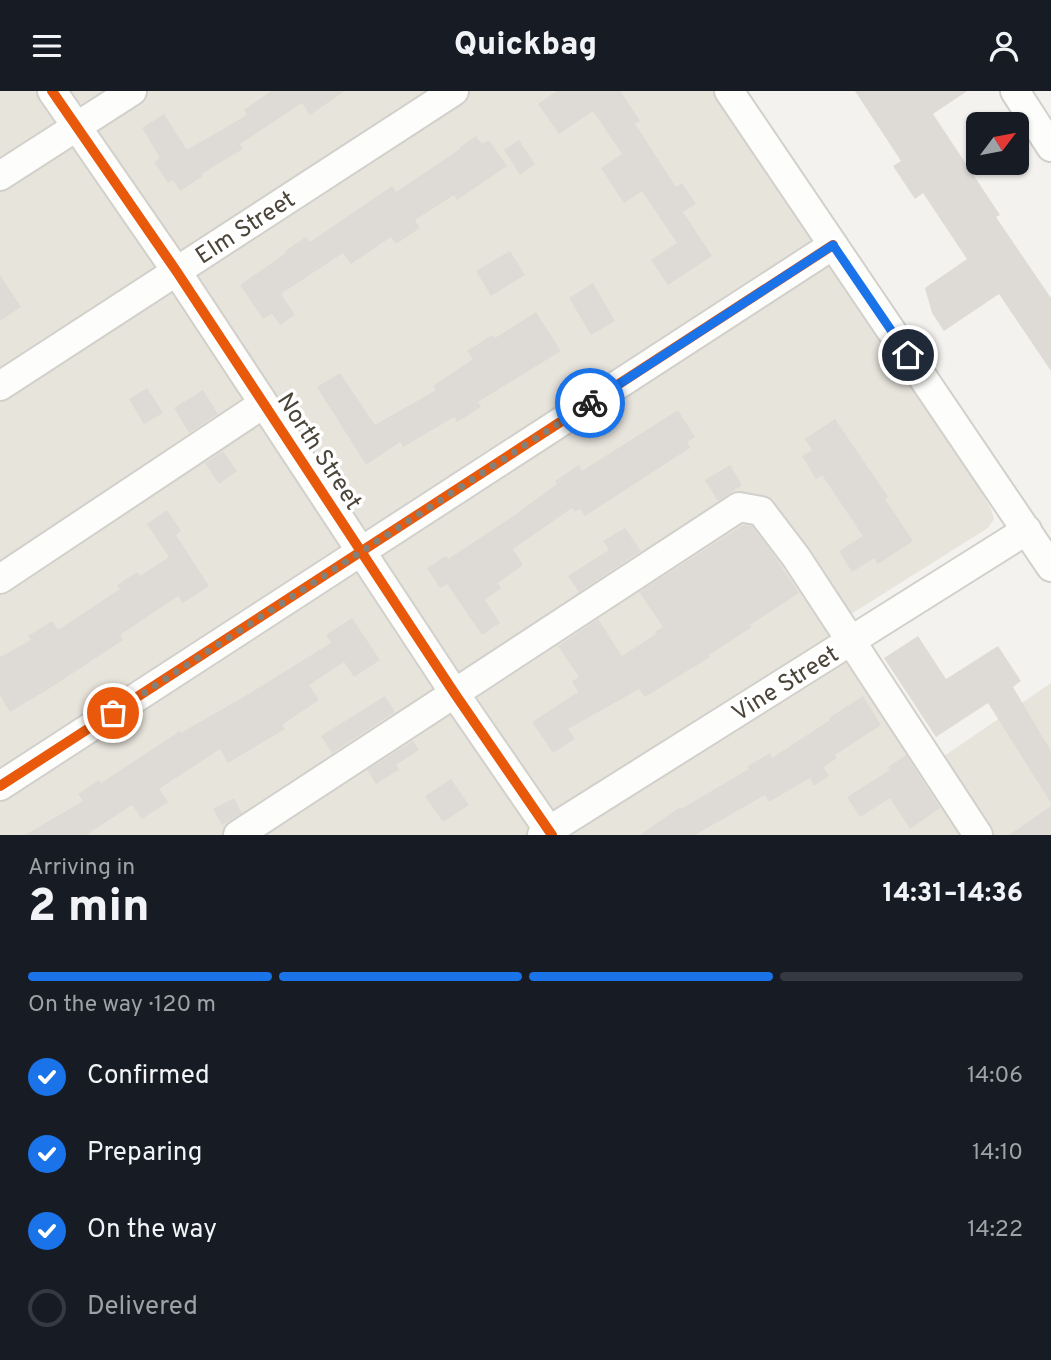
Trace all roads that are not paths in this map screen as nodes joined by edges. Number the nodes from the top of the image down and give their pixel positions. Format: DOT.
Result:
graph roads {
  1 [pos="52,91"];
  2 [pos="132,91"];
  3 [pos="454,91"];
  4 [pos="729,91"];
  5 [pos="1015,91"];
  6 [pos="76,126"];
  7 [pos="1051,147"];
  8 [pos="0,176"];
  9 [pos="833,245"];
  10 [pos="177,272"];
  11 [pos="0,386"];
  12 [pos="263,404"];
  13 [pos="1027,530"];
  14 [pos="361,552"];
  15 [pos="1050,562"];
  16 [pos="0,579"];
  17 [pos="851,641"];
  18 [pos="455,694"];
  19 [pos="0,786"];
  20 [pos="548,833"];
  21 [pos="238,835"];
  22 [pos="978,835"];
  1 -- 6 [label="street, North Street"];
  2 -- 6 [label="street"];
  3 -- 10 [label="street, Elm Street"];
  4 -- 9 [label="street"];
  5 -- 7 [label="street"];
  6 -- 8 [label="street"];
  6 -- 10 [label="street, North Street"];
  9 -- 13 [label="street"];
  9 -- 14 [label="street"];
  10 -- 11 [label="street, Elm Street"];
  10 -- 12 [label="street, North Street"];
  12 -- 14 [label="street, North Street"];
  12 -- 16 [label="street"];
  13 -- 15 [label="street"];
  13 -- 17 [label="street, Vine Street"];
  14 -- 18 [label="street, North Street"];
  14 -- 19 [label="street"];
  17 -- 18 [label="street"];
  17 -- 20 [label="street, Vine Street"];
  17 -- 22 [label="street"];
  18 -- 20 [label="street, North Street"];
  18 -- 21 [label="street"];
}
